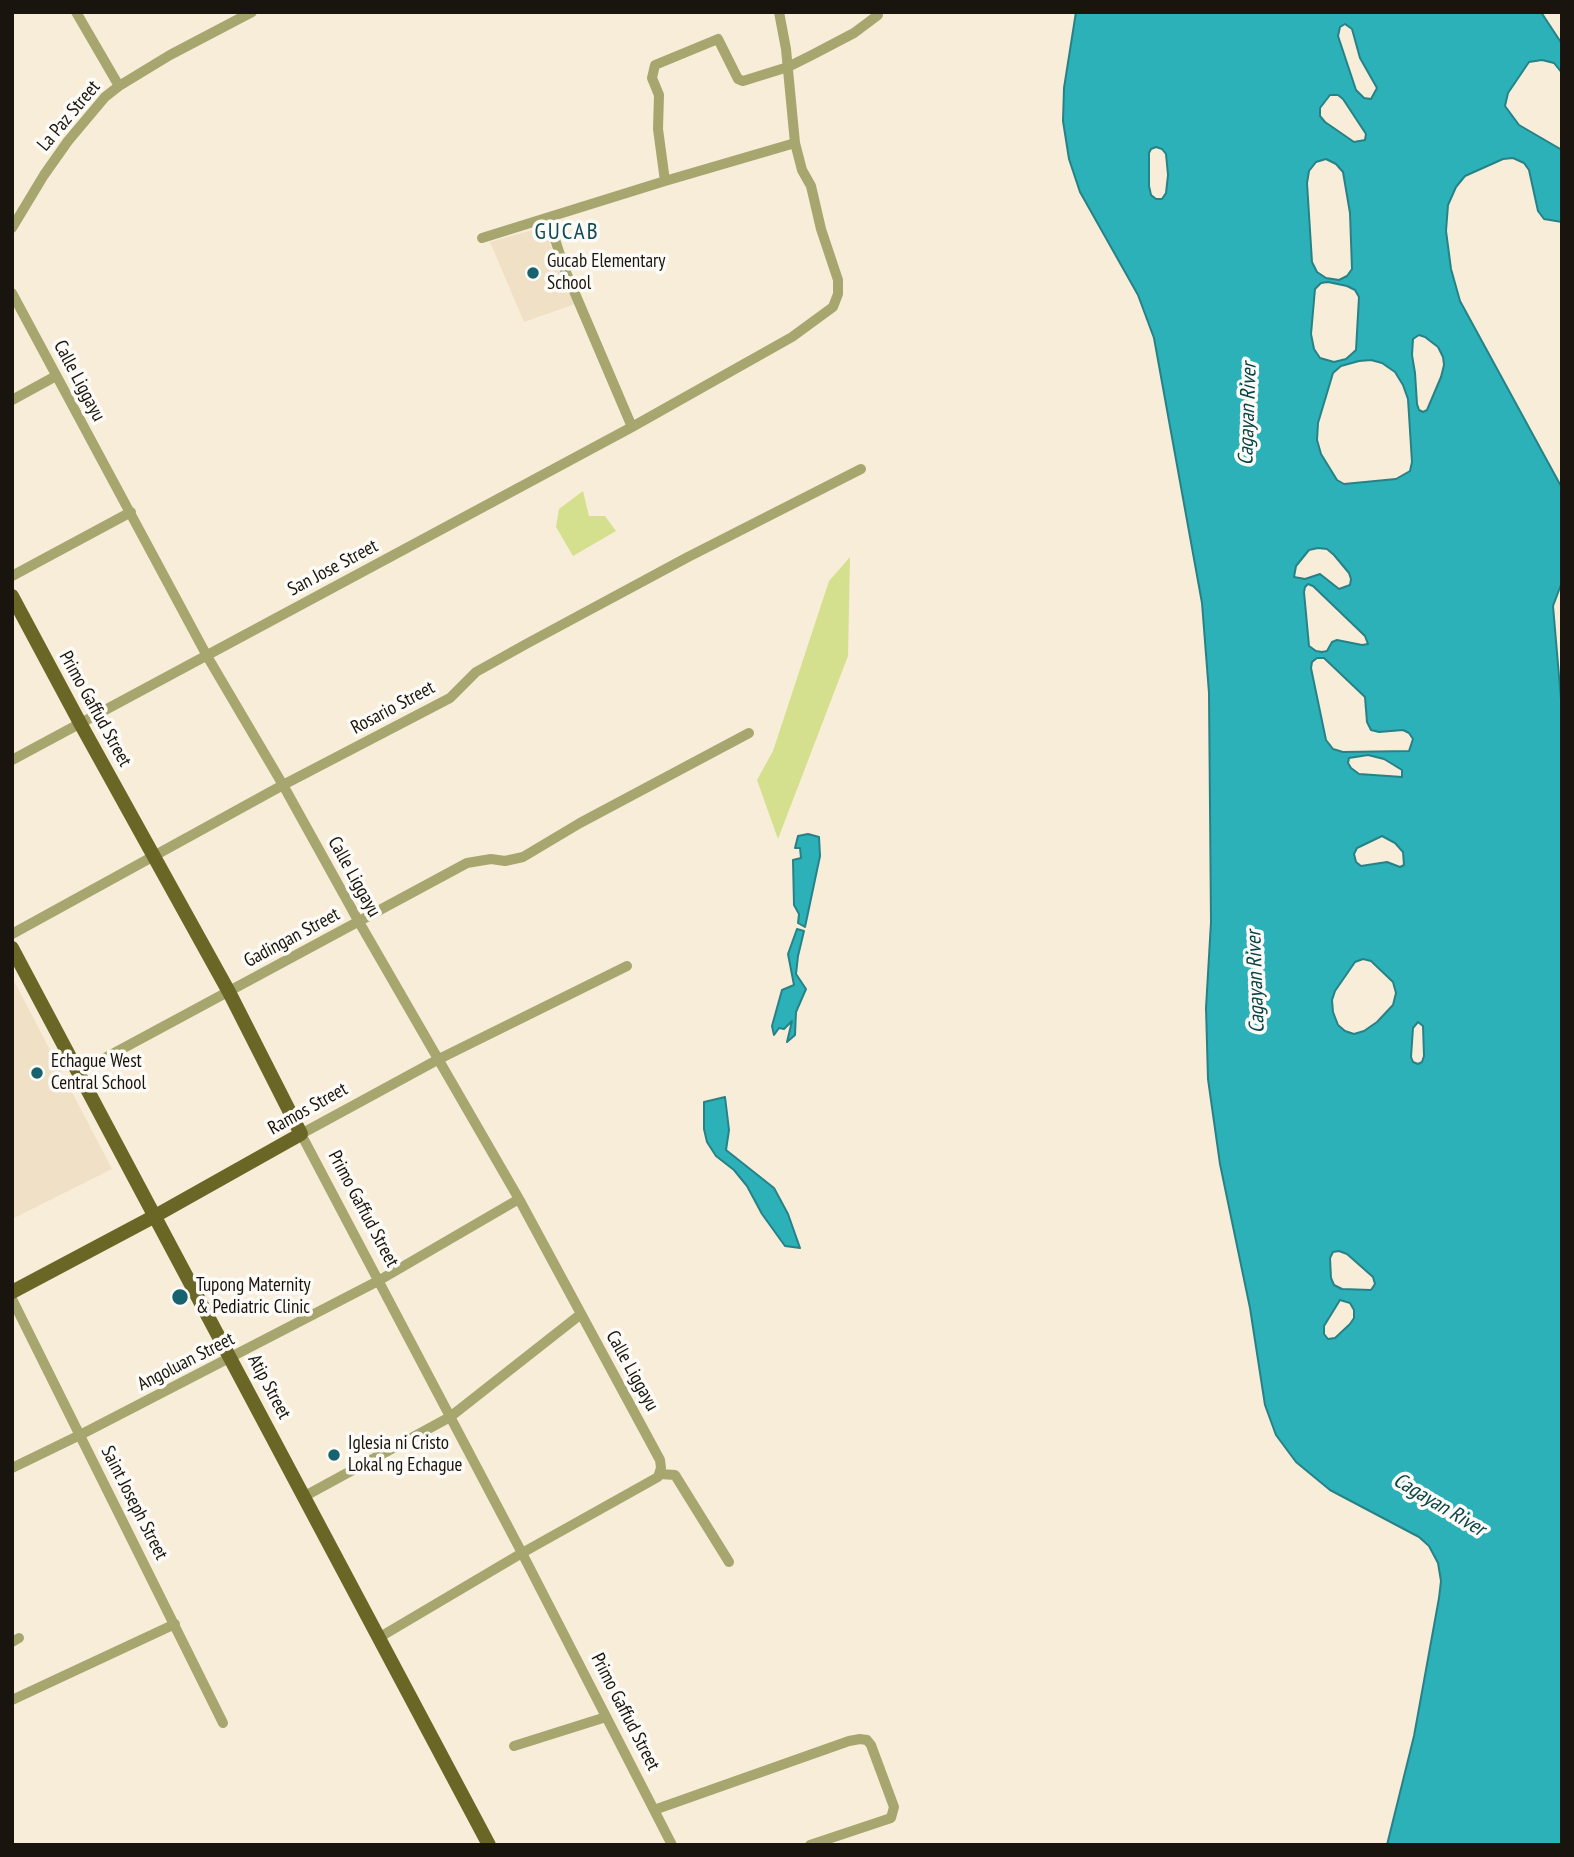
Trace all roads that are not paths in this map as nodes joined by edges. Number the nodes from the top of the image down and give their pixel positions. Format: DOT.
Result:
graph roads {
  1 [pos="76,12"];
  2 [pos="251,12"];
  3 [pos="779,12"];
  4 [pos="878,15"];
  5 [pos="788,67"];
  6 [pos="119,86"];
  7 [pos="795,143"];
  8 [pos="665,181"];
  9 [pos="548,218"];
  10 [pos="12,228"];
  11 [pos="482,238"];
  12 [pos="12,293"];
  13 [pos="56,376"];
  14 [pos="12,400"];
  15 [pos="632,427"];
  16 [pos="861,468"];
  17 [pos="131,512"];
  18 [pos="12,576"];
  19 [pos="12,596"];
  20 [pos="207,656"];
  21 [pos="80,723"];
  22 [pos="749,733"];
  23 [pos="12,760"];
  24 [pos="283,785"];
  25 [pos="155,857"];
  26 [pos="359,922"];
  27 [pos="12,934"];
  28 [pos="12,948"];
  29 [pos="627,967"];
  30 [pos="229,992"];
  31 [pos="439,1059"];
  32 [pos="79,1072"];
  33 [pos="301,1134"];
  34 [pos="519,1199"];
  35 [pos="155,1216"];
  36 [pos="379,1281"];
  37 [pos="12,1292"];
  38 [pos="12,1299"];
  39 [pos="581,1314"];
  40 [pos="232,1358"];
  41 [pos="450,1417"];
  42 [pos="80,1435"];
  43 [pos="12,1468"];
  44 [pos="659,1476"];
  45 [pos="305,1496"];
  46 [pos="522,1553"];
  47 [pos="729,1562"];
  48 [pos="175,1624"];
  49 [pos="380,1637"];
  50 [pos="12,1700"];
  51 [pos="606,1717"];
  52 [pos="223,1723"];
  53 [pos="514,1746"];
  54 [pos="654,1810"];
  55 [pos="489,1845"];
  56 [pos="672,1845"];
  57 [pos="810,1845"];
  1 -- 6 [label="street"];
  2 -- 6 [label="street, La Paz Street"];
  3 -- 5 [label="street"];
  4 -- 5 [label="street"];
  5 -- 7 [label="street"];
  5 -- 8 [label="street"];
  6 -- 10 [label="street, La Paz Street"];
  7 -- 8 [label="street"];
  7 -- 15 [label="street, San Jose Street"];
  8 -- 9 [label="street"];
  9 -- 11 [label="street"];
  9 -- 15 [label="street"];
  12 -- 13 [label="street, Calle Liggayu"];
  13 -- 14 [label="street"];
  13 -- 17 [label="street, Calle Liggayu"];
  15 -- 20 [label="street, San Jose Street"];
  16 -- 24 [label="street, Rosario Street"];
  17 -- 18 [label="street"];
  17 -- 20 [label="street, Calle Liggayu"];
  19 -- 21 [label="main road, Primo Gaffud Street"];
  20 -- 21 [label="street, San Jose Street"];
  20 -- 24 [label="street, Calle Liggayu"];
  21 -- 23 [label="street, San Jose Street"];
  21 -- 25 [label="main road, Primo Gaffud Street"];
  22 -- 26 [label="street, Gadingan Street"];
  24 -- 25 [label="street, Rosario Street"];
  24 -- 26 [label="street, Calle Liggayu"];
  25 -- 27 [label="street, Rosario Street"];
  25 -- 30 [label="main road, Primo Gaffud Street"];
  26 -- 30 [label="street, Gadingan Street"];
  26 -- 31 [label="street, Calle Liggayu"];
  28 -- 32 [label="main road, Atip Street"];
  29 -- 31 [label="street, Ramos Street"];
  30 -- 32 [label="street, Gadingan Street"];
  30 -- 33 [label="main road, Primo Gaffud Street"];
  31 -- 33 [label="street, Ramos Street"];
  31 -- 34 [label="street, Calle Liggayu"];
  32 -- 35 [label="main road, Atip Street"];
  33 -- 35 [label="main road, Ramos Street"];
  33 -- 36 [label="street, Primo Gaffud Street"];
  34 -- 36 [label="street, Angoluan Street"];
  34 -- 39 [label="street, Calle Liggayu"];
  35 -- 37 [label="main road, Ramos Street"];
  35 -- 40 [label="main road, Atip Street"];
  36 -- 40 [label="street, Angoluan Street"];
  36 -- 41 [label="street, Primo Gaffud Street"];
  38 -- 42 [label="street, Saint Joseph Street"];
  39 -- 41 [label="street"];
  39 -- 44 [label="street, Calle Liggayu"];
  40 -- 42 [label="street, Angoluan Street"];
  40 -- 45 [label="main road, Atip Street"];
  41 -- 45 [label="street"];
  41 -- 46 [label="street, Primo Gaffud Street"];
  42 -- 43 [label="street, Angoluan Street"];
  42 -- 48 [label="street, Saint Joseph Street"];
  44 -- 46 [label="street"];
  44 -- 47 [label="street"];
  45 -- 49 [label="main road, Atip Street"];
  46 -- 49 [label="street"];
  46 -- 51 [label="street, Primo Gaffud Street"];
  48 -- 50 [label="street"];
  48 -- 52 [label="street, Saint Joseph Street"];
  49 -- 55 [label="main road, Atip Street"];
  51 -- 53 [label="street"];
  51 -- 54 [label="street, Primo Gaffud Street"];
  54 -- 56 [label="street, Primo Gaffud Street"];
  54 -- 57 [label="street"];
}
